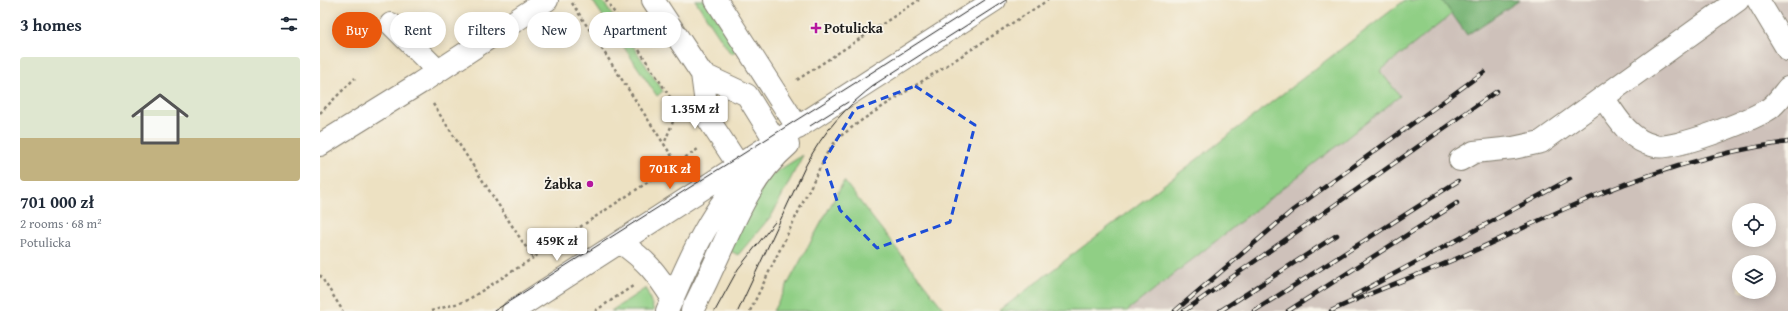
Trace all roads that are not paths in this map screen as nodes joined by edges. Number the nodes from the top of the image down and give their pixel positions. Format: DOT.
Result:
graph roads {
  1 [pos="546,0"];
  2 [pos="653,0"];
  3 [pos="716,0"];
  4 [pos="995,0"];
  5 [pos="1738,0"];
  6 [pos="1758,0"];
  7 [pos="415,48"];
  8 [pos="1788,50"];
  9 [pos="438,71"];
  10 [pos="702,74"];
  11 [pos="1788,88"];
  12 [pos="1603,97"];
  13 [pos="804,127"];
  14 [pos="776,142"];
  15 [pos="320,145"];
  16 [pos="1460,160"];
  17 [pos="739,166"];
  18 [pos="620,242"];
  19 [pos="670,305"];
  20 [pos="513,311"];
  21 [pos="692,311"];
  1 -- 9 [label="street"];
  2 -- 10 [label="street"];
  3 -- 13 [label="street"];
  4 -- 13 [label="street"];
  5 -- 12 [label="street"];
  6 -- 8 [label="street"];
  7 -- 9 [label="street"];
  9 -- 15 [label="street"];
  10 -- 14 [label="street"];
  10 -- 17 [label="street"];
  11 -- 12 [label="street"];
  12 -- 16 [label="street"];
  13 -- 14 [label="street"];
  13 -- 19 [label="street"];
  13 -- 21 [label="street"];
  14 -- 17 [label="street"];
  17 -- 18 [label="street"];
  18 -- 19 [label="street"];
  18 -- 20 [label="street"];
}
